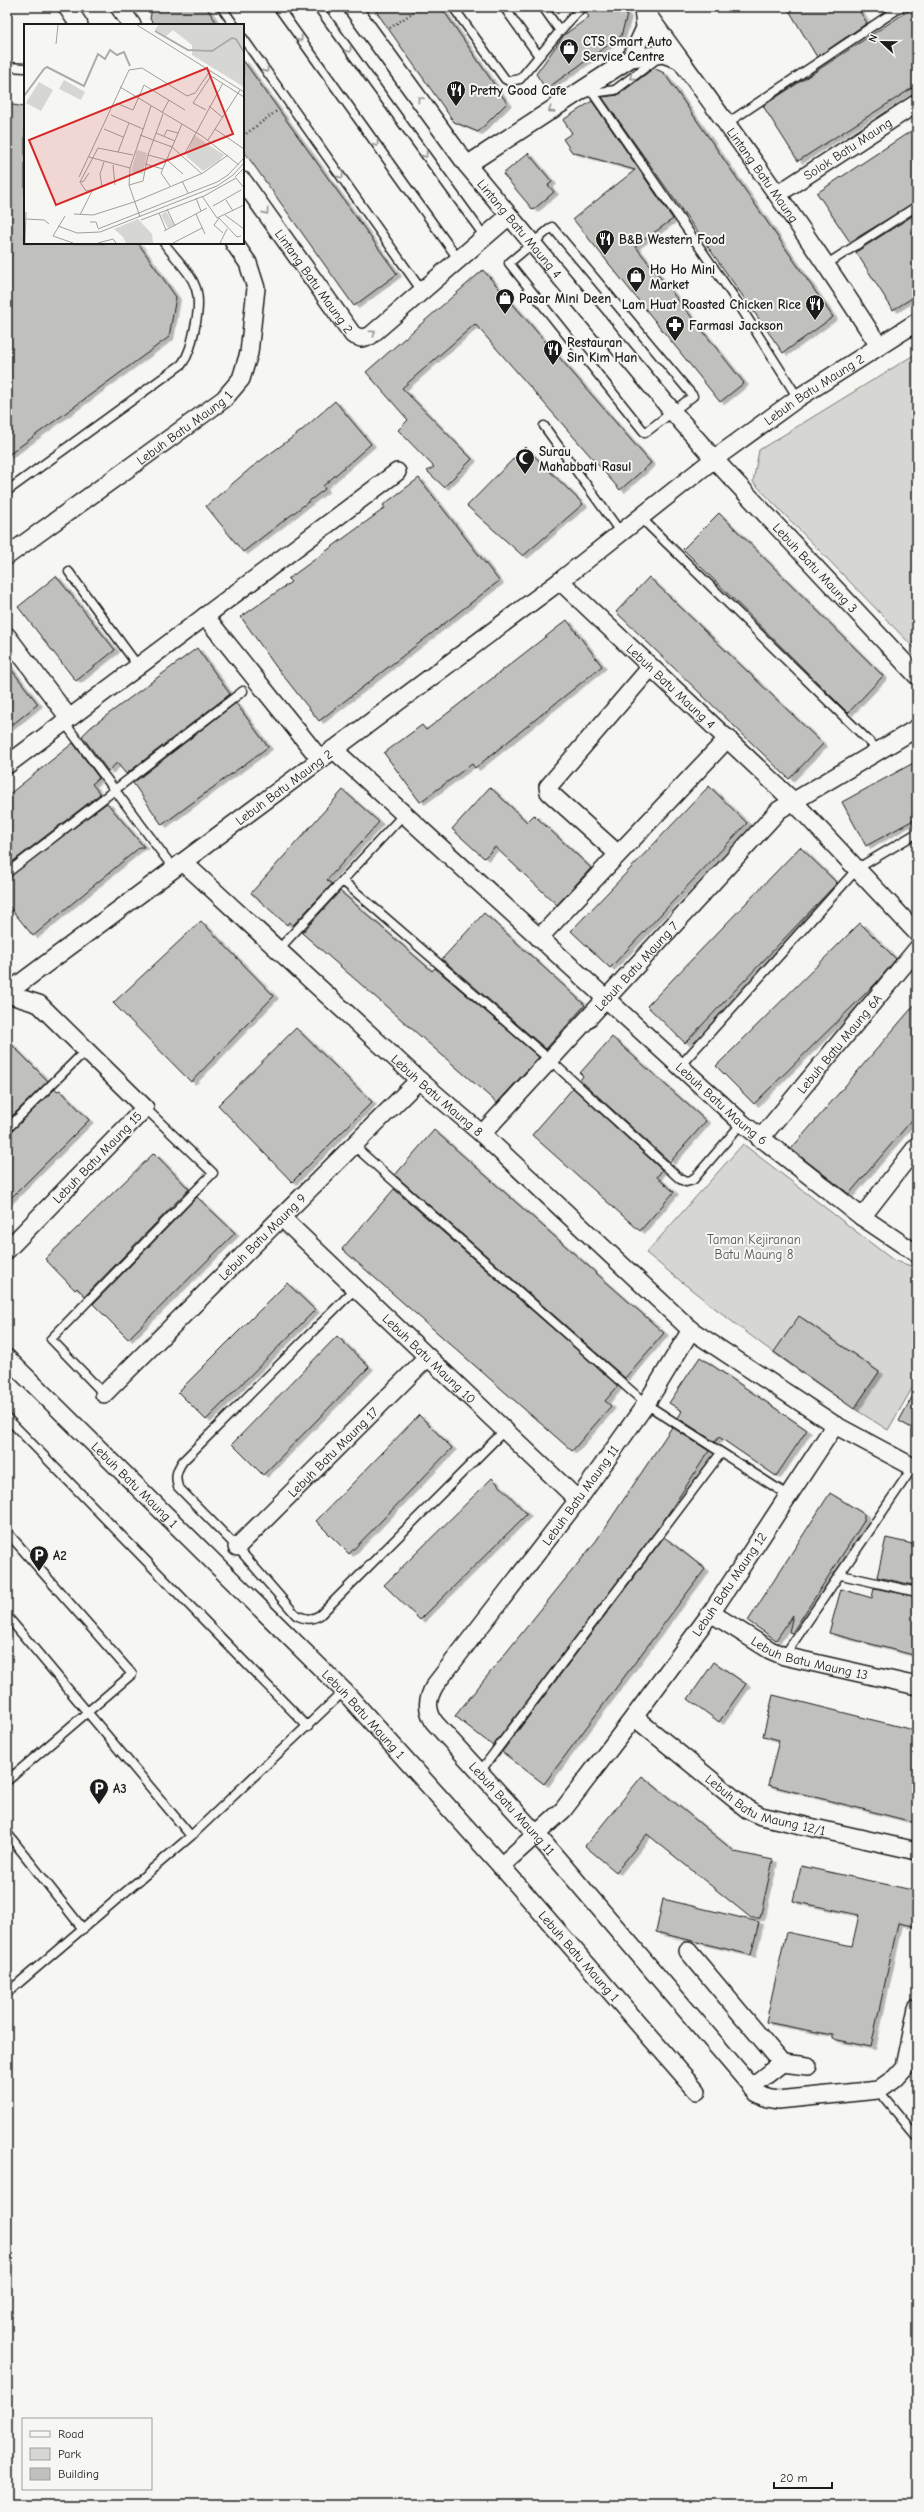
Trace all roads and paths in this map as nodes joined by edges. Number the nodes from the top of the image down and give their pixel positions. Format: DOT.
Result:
graph roads {
  1 [pos="67,7"];
  2 [pos="119,7"];
  3 [pos="224,7"];
  4 [pos="278,7"];
  5 [pos="318,7"];
  6 [pos="352,7"];
  7 [pos="421,7"];
  8 [pos="453,7"];
  9 [pos="504,7"];
  10 [pos="543,7"];
  11 [pos="582,7"];
  12 [pos="901,7"];
  13 [pos="643,8"];
  14 [pos="78,24"];
  15 [pos="131,24"];
  16 [pos="233,24"];
  17 [pos="560,31"];
  18 [pos="375,38"];
  19 [pos="244,39"];
  20 [pos="663,54"];
  21 [pos="539,56"];
  22 [pos="631,58"];
  23 [pos="680,60"];
  24 [pos="7,67"];
  25 [pos="24,68"];
  26 [pos="590,90"];
  27 [pos="288,102"];
  28 [pos="917,103"];
  29 [pos="726,124"];
  30 [pos="244,135"];
  31 [pos="467,165"];
  32 [pos="244,182"];
  33 [pos="778,194"];
  34 [pos="917,206"];
  35 [pos="509,216"];
  36 [pos="485,237"];
  37 [pos="165,244"];
  38 [pos="235,244"];
  39 [pos="532,244"];
  40 [pos="459,260"];
  41 [pos="827,264"];
  42 [pos="422,291"];
  43 [pos="917,322"];
  44 [pos="879,346"];
  45 [pos="798,398"];
  46 [pos="673,412"];
  47 [pos="544,426"];
  48 [pos="714,459"];
  49 [pos="397,472"];
  50 [pos="7,491"];
  51 [pos="640,517"];
  52 [pos="622,533"];
  53 [pos="7,556"];
  54 [pos="69,572"];
  55 [pos="560,581"];
  56 [pos="205,616"];
  57 [pos="10,646"];
  58 [pos="138,666"];
  59 [pos="651,667"];
  60 [pos="917,676"];
  61 [pos="243,691"];
  62 [pos="67,720"];
  63 [pos="917,728"];
  64 [pos="728,738"];
  65 [pos="334,749"];
  66 [pos="880,752"];
  67 [pos="320,759"];
  68 [pos="7,764"];
  69 [pos="115,790"];
  70 [pos="793,801"];
  71 [pos="405,813"];
  72 [pos="917,833"];
  73 [pos="618,854"];
  74 [pos="178,865"];
  75 [pos="858,868"];
  76 [pos="7,873"];
  77 [pos="343,880"];
  78 [pos="917,933"];
  79 [pos="539,938"];
  80 [pos="917,949"];
  81 [pos="278,950"];
  82 [pos="7,993"];
  83 [pos="605,1000"];
  84 [pos="86,1050"];
  85 [pos="550,1060"];
  86 [pos="679,1067"];
  87 [pos="419,1080"];
  88 [pos="145,1108"];
  89 [pos="742,1123"];
  90 [pos="7,1129"];
  91 [pos="482,1134"];
  92 [pos="760,1139"];
  93 [pos="353,1145"];
  94 [pos="917,1146"];
  95 [pos="281,1217"];
  96 [pos="862,1217"];
  97 [pos="7,1250"];
  98 [pos="917,1254"];
  99 [pos="357,1287"];
  100 [pos="691,1330"];
  101 [pos="428,1357"];
  102 [pos="7,1358"];
  103 [pos="104,1394"];
  104 [pos="646,1404"];
  105 [pos="7,1418"];
  106 [pos="835,1425"];
  107 [pos="505,1430"];
  108 [pos="721,1452"];
  109 [pos="915,1468"];
  110 [pos="789,1496"];
  111 [pos="578,1500"];
  112 [pos="7,1532"];
  113 [pos="237,1547"];
  114 [pos="841,1575"];
  115 [pos="917,1592"];
  116 [pos="711,1613"];
  117 [pos="7,1616"];
  118 [pos="784,1656"];
  119 [pos="917,1686"];
  120 [pos="344,1691"];
  121 [pos="88,1713"];
  122 [pos="634,1717"];
  123 [pos="308,1727"];
  124 [pos="479,1773"];
  125 [pos="7,1781"];
  126 [pos="7,1833"];
  127 [pos="537,1835"];
  128 [pos="192,1836"];
  129 [pos="917,1851"];
  130 [pos="501,1866"];
  131 [pos="83,1929"];
  132 [pos="688,1951"];
  133 [pos="7,1994"];
  134 [pos="917,2008"];
  135 [pos="782,2063"];
  136 [pos="808,2066"];
  137 [pos="751,2087"];
  138 [pos="878,2090"];
  139 [pos="697,2091"];
  140 [pos="917,2137"];
  1 -- 14 [label="street"];
  2 -- 15 [label="street"];
  3 -- 16 [label="lane"];
  4 -- 40 [label="lane, one-way"];
  5 -- 36 [label="lane, one-way"];
  6 -- 18 [label="street, Lintang Batu Maung 4"];
  7 -- 18 [label="path"];
  8 -- 21 [label="lane"];
  9 -- 21 [label="lane"];
  10 -- 17 [label="lane"];
  11 -- 17 [label="lane"];
  12 -- 29 [label="lane"];
  13 -- 22 [label="street"];
  13 -- 23 [label="street, Lintang Batu Maung"];
  17 -- 21 [label="lane"];
  31 -- 18 [label="street, Lintang Batu Maung 4, one-way"];
  19 -- 27 [label="lane, one-way"];
  20 -- 22 [label="street"];
  20 -- 23 [label="street"];
  20 -- 26 [label="lane, one-way"];
  22 -- 26 [label="street"];
  23 -- 29 [label="street, Lintang Batu Maung"];
  24 -- 25 [label="lane"];
  26 -- 31 [label="street, one-way"];
  26 -- 45 [label="lane"];
  27 -- 30 [label="path"];
  27 -- 42 [label="lane, one-way"];
  28 -- 33 [label="street, Solok Batu Maung"];
  29 -- 33 [label="street, Lintang Batu Maung"];
  31 -- 35 [label="street, Lintang Batu Maung 4"];
  32 -- 42 [label="street, Lintang Batu Maung 2, one-way"];
  33 -- 41 [label="street, Lintang Batu Maung"];
  34 -- 41 [label="lane"];
  35 -- 36 [label="street, Lintang Batu Maung 2"];
  35 -- 39 [label="street, Lintang Batu Maung 4"];
  36 -- 40 [label="street, Lintang Batu Maung 2"];
  37 -- 50 [label="lane"];
  38 -- 53 [label="street, Lebuh Batu Maung 1"];
  39 -- 46 [label="street, Lintang Batu Maung 4"];
  39 -- 46 [label="lane"];
  39 -- 46 [label="lane"];
  40 -- 42 [label="street, Lintang Batu Maung 2"];
  41 -- 44 [label="street, Lintang Batu Maung"];
  43 -- 44 [label="street, Lebuh Batu Maung 2"];
  44 -- 45 [label="street, Lebuh Batu Maung 2"];
  45 -- 48 [label="street, Lebuh Batu Maung 2"];
  46 -- 48 [label="street, Lintang Batu Maung 4"];
  47 -- 52 [label="lane"];
  48 -- 51 [label="street"];
  48 -- 60 [label="street, Lebuh Batu Maung 3"];
  49 -- 56 [label="street"];
  51 -- 52 [label="street"];
  51 -- 66 [label="lane"];
  52 -- 55 [label="street"];
  54 -- 58 [label="lane"];
  55 -- 59 [label="street, Lebuh Batu Maung 4"];
  55 -- 65 [label="street, Lebuh Batu Maung 2"];
  56 -- 58 [label="street"];
  56 -- 67 [label="street"];
  57 -- 62 [label="street"];
  58 -- 62 [label="street"];
  59 -- 64 [label="street, Lebuh Batu Maung 4"];
  59 -- 73 [label="street"];
  61 -- 69 [label="lane"];
  62 -- 68 [label="street"];
  62 -- 69 [label="lane"];
  63 -- 66 [label="street"];
  64 -- 70 [label="street, Lebuh Batu Maung 4"];
  64 -- 73 [label="street"];
  65 -- 67 [label="street, Lebuh Batu Maung 2"];
  65 -- 71 [label="street, Lebuh Batu Maung 6"];
  66 -- 70 [label="street"];
  67 -- 74 [label="street, Lebuh Batu Maung 2"];
  69 -- 74 [label="lane"];
  69 -- 76 [label="lane"];
  70 -- 75 [label="street, Lebuh Batu Maung 4"];
  70 -- 83 [label="street, Lebuh Batu Maung 7"];
  71 -- 77 [label="lane"];
  71 -- 79 [label="street, Lebuh Batu Maung 6"];
  72 -- 75 [label="lane"];
  73 -- 79 [label="street"];
  74 -- 81 [label="street, Lebuh Batu Maung 8"];
  74 -- 82 [label="street, Lebuh Batu Maung 2"];
  75 -- 78 [label="street, Lebuh Batu Maung 4"];
  75 -- 86 [label="lane"];
  77 -- 81 [label="lane"];
  77 -- 85 [label="lane"];
  79 -- 83 [label="street, Lebuh Batu Maung 6"];
  80 -- 92 [label="street, Lebuh Batu Maung 6A"];
  81 -- 87 [label="street, Lebuh Batu Maung 8"];
  82 -- 84 [label="street, Lebuh Batu Maung 15"];
  83 -- 85 [label="street, Lebuh Batu Maung 7"];
  83 -- 86 [label="street, Lebuh Batu Maung 6"];
  84 -- 88 [label="street, Lebuh Batu Maung 15"];
  84 -- 90 [label="lane"];
  85 -- 89 [label="lane"];
  85 -- 91 [label="street, Lebuh Batu Maung 7"];
  86 -- 89 [label="street, Lebuh Batu Maung 6"];
  87 -- 91 [label="street, Lebuh Batu Maung 8"];
  87 -- 93 [label="street, Lebuh Batu Maung 9"];
  88 -- 97 [label="street, Lebuh Batu Maung 15"];
  88 -- 103 [label="lane"];
  89 -- 92 [label="street, Lebuh Batu Maung 6"];
  91 -- 100 [label="street, Lebuh Batu Maung 8"];
  92 -- 96 [label="street, Lebuh Batu Maung 6"];
  93 -- 95 [label="street, Lebuh Batu Maung 9"];
  93 -- 104 [label="lane"];
  94 -- 96 [label="street"];
  95 -- 99 [label="street, Lebuh Batu Maung 10"];
  95 -- 103 [label="street, Lebuh Batu Maung 9"];
  96 -- 98 [label="street, Lebuh Batu Maung 6"];
  99 -- 101 [label="street, Lebuh Batu Maung 10"];
  99 -- 113 [label="lane"];
  100 -- 104 [label="street, Lebuh Batu Maung 11"];
  100 -- 106 [label="street"];
  101 -- 107 [label="street, Lebuh Batu Maung 10"];
  101 -- 113 [label="street, Lebuh Batu Maung 17"];
  102 -- 120 [label="street, Lebuh Batu Maung 1"];
  104 -- 108 [label="lane"];
  104 -- 111 [label="street, Lebuh Batu Maung 11"];
  105 -- 123 [label="lane"];
  106 -- 109 [label="street"];
  106 -- 110 [label="street, Lebuh Batu Maung 12"];
  107 -- 111 [label="street, Lebuh Batu Maung 10"];
  107 -- 113 [label="lane"];
  108 -- 110 [label="lane"];
  108 -- 124 [label="lane"];
  109 -- 114 [label="lane"];
  110 -- 116 [label="street, Lebuh Batu Maung 12"];
  111 -- 124 [label="street, Lebuh Batu Maung 11"];
  112 -- 121 [label="lane"];
  114 -- 115 [label="lane"];
  114 -- 118 [label="lane"];
  116 -- 118 [label="street, Lebuh Batu Maung 13"];
  116 -- 122 [label="street, Lebuh Batu Maung 12"];
  117 -- 121 [label="lane"];
  118 -- 119 [label="street, Lebuh Batu Maung 13"];
  120 -- 123 [label="lane"];
  120 -- 130 [label="street, Lebuh Batu Maung 1"];
  121 -- 125 [label="lane"];
  121 -- 128 [label="lane"];
  122 -- 127 [label="street, Lebuh Batu Maung 12"];
  122 -- 129 [label="street, Lebuh Batu Maung 12/1"];
  123 -- 128 [label="lane"];
  124 -- 127 [label="street, Lebuh Batu Maung 11"];
  126 -- 131 [label="lane"];
  127 -- 130 [label="street, Lebuh Batu Maung 12"];
  127 -- 137 [label="street, Lebuh Batu Maung 11"];
  128 -- 131 [label="lane"];
  130 -- 139 [label="street, Lebuh Batu Maung 1"];
  131 -- 133 [label="lane"];
  132 -- 135 [label="street"];
  134 -- 138 [label="street, Lebuh Batu Maung 11"];
  135 -- 136 [label="street"];
  135 -- 137 [label="street"];
  137 -- 138 [label="street, Lebuh Batu Maung 11"];
  138 -- 140 [label="lane"];
}
